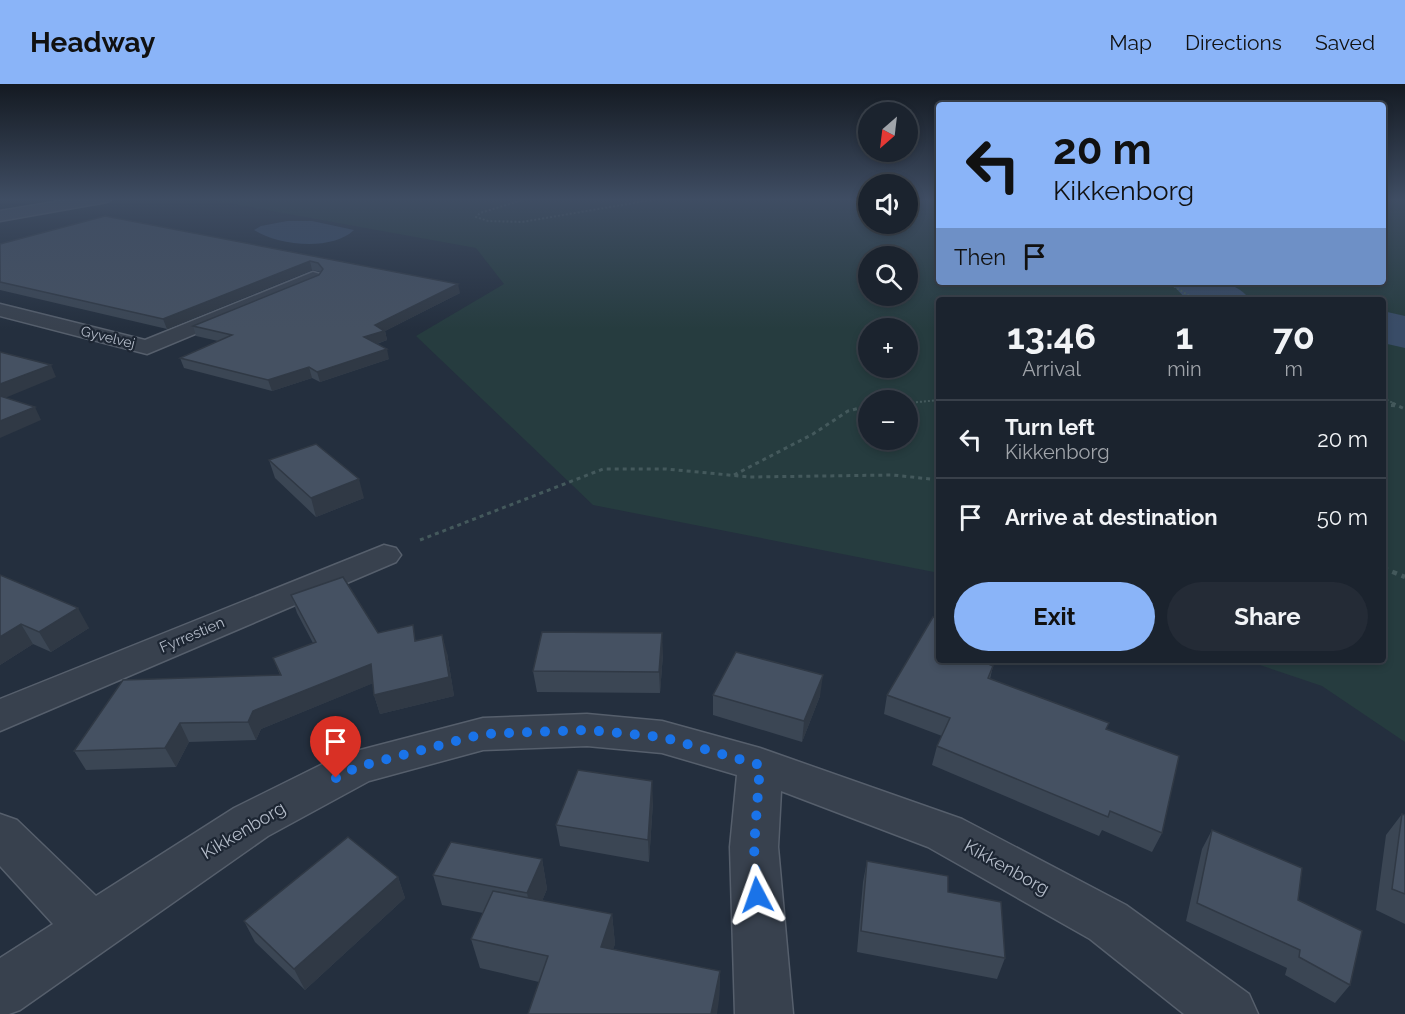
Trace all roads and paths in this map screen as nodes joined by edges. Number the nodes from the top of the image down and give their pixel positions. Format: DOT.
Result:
graph roads {
  1 [pos="313,278"];
  2 [pos="1172,285"];
  3 [pos="1191,297"];
  4 [pos="0,310"];
  5 [pos="936,400"];
  6 [pos="1386,400"];
  7 [pos="918,402"];
  8 [pos="1386,405"];
  9 [pos="1399,406"];
  10 [pos="858,407"];
  11 [pos="1405,409"];
  12 [pos="733,476"];
  13 [pos="936,480"];
  14 [pos="384,555"];
  15 [pos="1386,569"];
  16 [pos="1405,577"];
  17 [pos="0,716"];
  18 [pos="760,765"];
  19 [pos="0,834"];
  20 [pos="91,927"];
  21 [pos="0,990"];
  22 [pos="764,1014"];
  23 [pos="1229,1014"];
  1 -- 4 [label="street, Gyvelvej"];
  2 -- 3 [label="path"];
  5 -- 7 [label="path"];
  6 -- 9 [label="path"];
  8 -- 9 [label="path"];
  9 -- 11 [label="path"];
  10 -- 12 [label="path"];
  12 -- 13 [label="path"];
  12 -- 14 [label="path"];
  14 -- 17 [label="street, Fyrrestien"];
  15 -- 16 [label="path"];
  18 -- 20 [label="street, Kikkenborg"];
  18 -- 22 [label="street"];
  18 -- 23 [label="street, Kikkenborg"];
  19 -- 20 [label="street"];
  20 -- 21 [label="street, Kikkenborg"];
}
